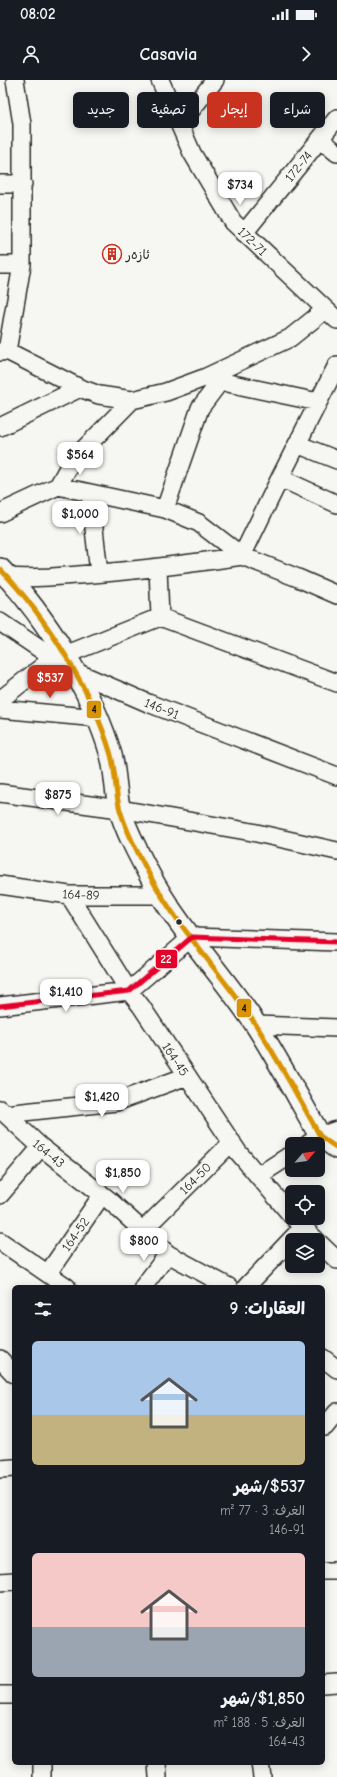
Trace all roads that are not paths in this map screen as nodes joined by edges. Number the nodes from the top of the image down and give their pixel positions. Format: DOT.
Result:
graph roads {
  1 [pos="15,80"];
  2 [pos="160,80"];
  3 [pos="215,80"];
  4 [pos="165,92"];
  5 [pos="199,100"];
  6 [pos="337,118"];
  7 [pos="182,128"];
  8 [pos="320,139"];
  9 [pos="337,153"];
  10 [pos="0,184"];
  11 [pos="23,184"];
  12 [pos="244,233"];
  13 [pos="0,265"];
  14 [pos="22,266"];
  15 [pos="331,315"];
  16 [pos="3,351"];
  17 [pos="337,365"];
  18 [pos="211,380"];
  19 [pos="80,388"];
  20 [pos="132,400"];
  21 [pos="318,402"];
  22 [pos="0,427"];
  23 [pos="297,444"];
  24 [pos="337,460"];
  25 [pos="280,478"];
  26 [pos="58,486"];
  27 [pos="90,493"];
  28 [pos="337,504"];
  29 [pos="165,509"];
  30 [pos="0,513"];
  31 [pos="242,556"];
  32 [pos="158,568"];
  33 [pos="4,573"];
  34 [pos="99,574"];
  35 [pos="337,595"];
  36 [pos="160,617"];
  37 [pos="0,622"];
  38 [pos="64,661"];
  39 [pos="337,683"];
  40 [pos="0,700"];
  41 [pos="0,709"];
  42 [pos="98,718"];
  43 [pos="337,776"];
  44 [pos="0,793"];
  45 [pos="120,809"];
  46 [pos="337,851"];
  47 [pos="0,885"];
  48 [pos="162,895"];
  49 [pos="69,896"];
  50 [pos="192,938"];
  51 [pos="337,942"];
  52 [pos="129,991"];
  53 [pos="0,1006"];
  54 [pos="256,1025"];
  55 [pos="337,1028"];
  56 [pos="187,1076"];
  57 [pos="3,1111"];
  58 [pos="326,1139"];
  59 [pos="232,1142"];
  60 [pos="41,1147"];
  61 [pos="285,1159"];
  62 [pos="258,1176"];
  63 [pos="0,1195"];
  64 [pos="102,1195"];
  65 [pos="285,1207"];
  66 [pos="292,1225"];
  67 [pos="301,1225"];
  68 [pos="142,1230"];
  69 [pos="309,1233"];
  70 [pos="0,1241"];
  71 [pos="325,1249"];
  72 [pos="168,1254"];
  73 [pos="337,1260"];
  74 [pos="48,1273"];
  75 [pos="64,1285"];
  76 [pos="145,1285"];
  77 [pos="225,1285"];
  78 [pos="247,1285"];
  79 [pos="0,1359"];
  80 [pos="325,1360"];
  81 [pos="337,1369"];
  82 [pos="12,1372"];
  83 [pos="337,1412"];
  84 [pos="328,1427"];
  85 [pos="12,1468"];
  86 [pos="0,1469"];
  87 [pos="325,1571"];
  88 [pos="337,1571"];
  89 [pos="12,1581"];
  90 [pos="0,1582"];
  91 [pos="337,1683"];
  92 [pos="325,1684"];
  93 [pos="0,1695"];
  94 [pos="12,1695"];
  95 [pos="42,1765"];
  96 [pos="157,1765"];
  97 [pos="260,1765"];
  98 [pos="42,1777"];
  99 [pos="158,1777"];
  100 [pos="262,1777"];
  1 -- 11 [label="street"];
  2 -- 4 [label="street, 172-71"];
  3 -- 5 [label="street"];
  6 -- 8 [label="street, 172-74"];
  7 -- 12 [label="street, 172-71"];
  8 -- 9 [label="street"];
  8 -- 12 [label="street, 172-74"];
  10 -- 11 [label="street"];
  11 -- 14 [label="street"];
  12 -- 15 [label="street, 172-71"];
  13 -- 14 [label="street"];
  14 -- 16 [label="street"];
  15 -- 18 [label="street"];
  16 -- 19 [label="street"];
  17 -- 21 [label="street"];
  18 -- 20 [label="street"];
  18 -- 21 [label="street"];
  18 -- 29 [label="street"];
  19 -- 20 [label="street"];
  19 -- 22 [label="street"];
  20 -- 26 [label="street"];
  21 -- 23 [label="street"];
  23 -- 24 [label="street"];
  23 -- 25 [label="street"];
  25 -- 28 [label="street"];
  25 -- 31 [label="street"];
  26 -- 27 [label="street"];
  26 -- 30 [label="street"];
  27 -- 29 [label="street"];
  27 -- 34 [label="street"];
  29 -- 31 [label="street"];
  31 -- 32 [label="street"];
  31 -- 35 [label="street"];
  32 -- 34 [label="street"];
  32 -- 36 [label="street"];
  33 -- 34 [label="street"];
  33 -- 38 [label="street"];
  36 -- 38 [label="street"];
  36 -- 39 [label="street"];
  37 -- 38 [label="street, 146-91"];
  38 -- 40 [label="street"];
  38 -- 42 [label="street"];
  38 -- 43 [label="street, 146-91"];
  41 -- 42 [label="street"];
  42 -- 45 [label="street"];
  44 -- 45 [label="street"];
  45 -- 46 [label="street"];
  45 -- 48 [label="street"];
  47 -- 49 [label="street, 164-89"];
  48 -- 49 [label="street, 164-89"];
  48 -- 50 [label="street"];
  49 -- 52 [label="street, 164-45"];
  50 -- 51 [label="street"];
  50 -- 52 [label="street"];
  50 -- 54 [label="street"];
  52 -- 53 [label="street"];
  52 -- 56 [label="street, 164-45"];
  54 -- 55 [label="street"];
  54 -- 58 [label="street"];
  56 -- 57 [label="street"];
  56 -- 59 [label="street, 164-45"];
  57 -- 60 [label="street, 164-43"];
  59 -- 62 [label="street, 164-45"];
  59 -- 68 [label="street, 164-50"];
  60 -- 63 [label="street"];
  60 -- 64 [label="street, 164-43"];
  61 -- 62 [label="street"];
  62 -- 65 [label="street, 164-45"];
  64 -- 68 [label="street, 164-43"];
  64 -- 74 [label="street, 164-52"];
  66 -- 78 [label="street"];
  67 -- 69 [label="street, 164-45"];
  68 -- 72 [label="street, 164-43"];
  70 -- 74 [label="street"];
  71 -- 73 [label="street, 164-45"];
  72 -- 76 [label="street"];
  72 -- 77 [label="street, 164-43"];
  74 -- 75 [label="street"];
  79 -- 82 [label="street"];
  80 -- 81 [label="street"];
  83 -- 84 [label="street"];
  85 -- 86 [label="street"];
  87 -- 88 [label="street"];
  89 -- 90 [label="street"];
  91 -- 92 [label="street"];
  93 -- 94 [label="street"];
  95 -- 98 [label="street"];
  96 -- 99 [label="street"];
  97 -- 100 [label="street"];
}
